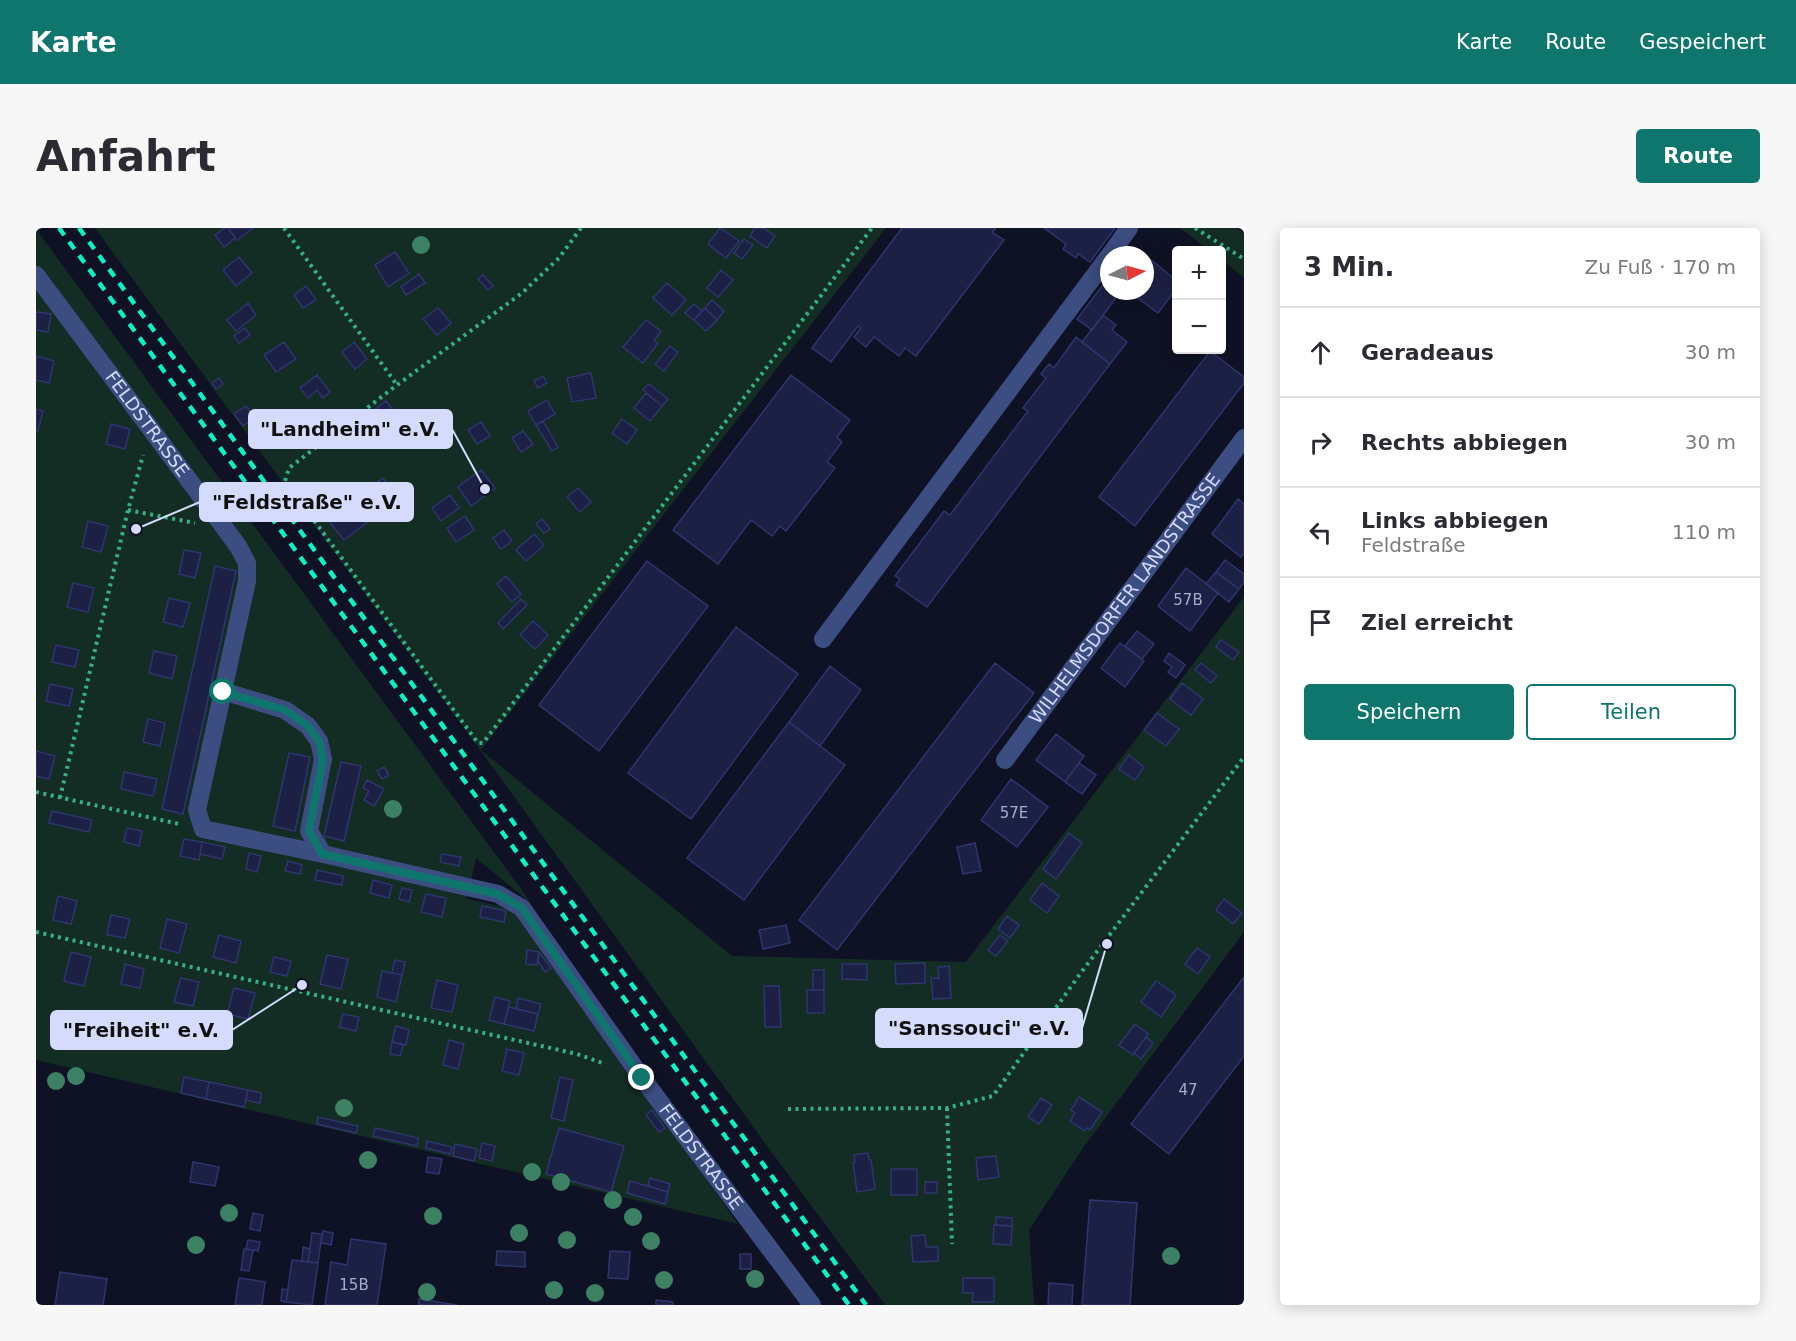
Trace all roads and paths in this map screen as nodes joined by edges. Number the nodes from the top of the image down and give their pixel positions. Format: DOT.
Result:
graph roads {
  1 [pos="284,228"];
  2 [pos="581,228"];
  3 [pos="872,228"];
  4 [pos="1129,228"];
  5 [pos="1195,228"];
  6 [pos="1116,246"];
  7 [pos="1244,260"];
  8 [pos="1100,267"];
  9 [pos="36,274"];
  10 [pos="397,385"];
  11 [pos="150,428"];
  12 [pos="1244,438"];
  13 [pos="128,510"];
  14 [pos="226,530"];
  15 [pos="823,639"];
  16 [pos="223,692"];
  17 [pos="1244,757"];
  18 [pos="1005,760"];
  19 [pos="36,792"];
  20 [pos="60,798"];
  21 [pos="203,829"];
  22 [pos="322,854"];
  23 [pos="36,932"];
  24 [pos="610,1066"];
  25 [pos="947,1108"];
  26 [pos="788,1109"];
  27 [pos="952,1244"];
  28 [pos="812,1305"];
  1 -- 10 [label="path"];
  2 -- 10 [label="path"];
  3 -- 10 [label="path"];
  4 -- 6 [label="lane"];
  5 -- 7 [label="path"];
  8 -- 15 [label="lane"];
  9 -- 11 [label="lane, FELDSTRASSE"];
  11 -- 13 [label="path"];
  11 -- 14 [label="lane, FELDSTRASSE"];
  12 -- 18 [label="lane, WILHELMSDORFER LANDSTRASSE"];
  13 -- 14 [label="path"];
  13 -- 20 [label="path"];
  14 -- 16 [label="lane, FELDSTRASSE"];
  16 -- 21 [label="lane, FELDSTRASSE"];
  16 -- 22 [label="lane"];
  17 -- 25 [label="path"];
  19 -- 20 [label="path"];
  20 -- 21 [label="path"];
  21 -- 22 [label="lane, FELDSTRASSE"];
  22 -- 28 [label="lane, FELDSTRASSE"];
  23 -- 24 [label="path"];
  25 -- 26 [label="path"];
  25 -- 27 [label="path"];
}
